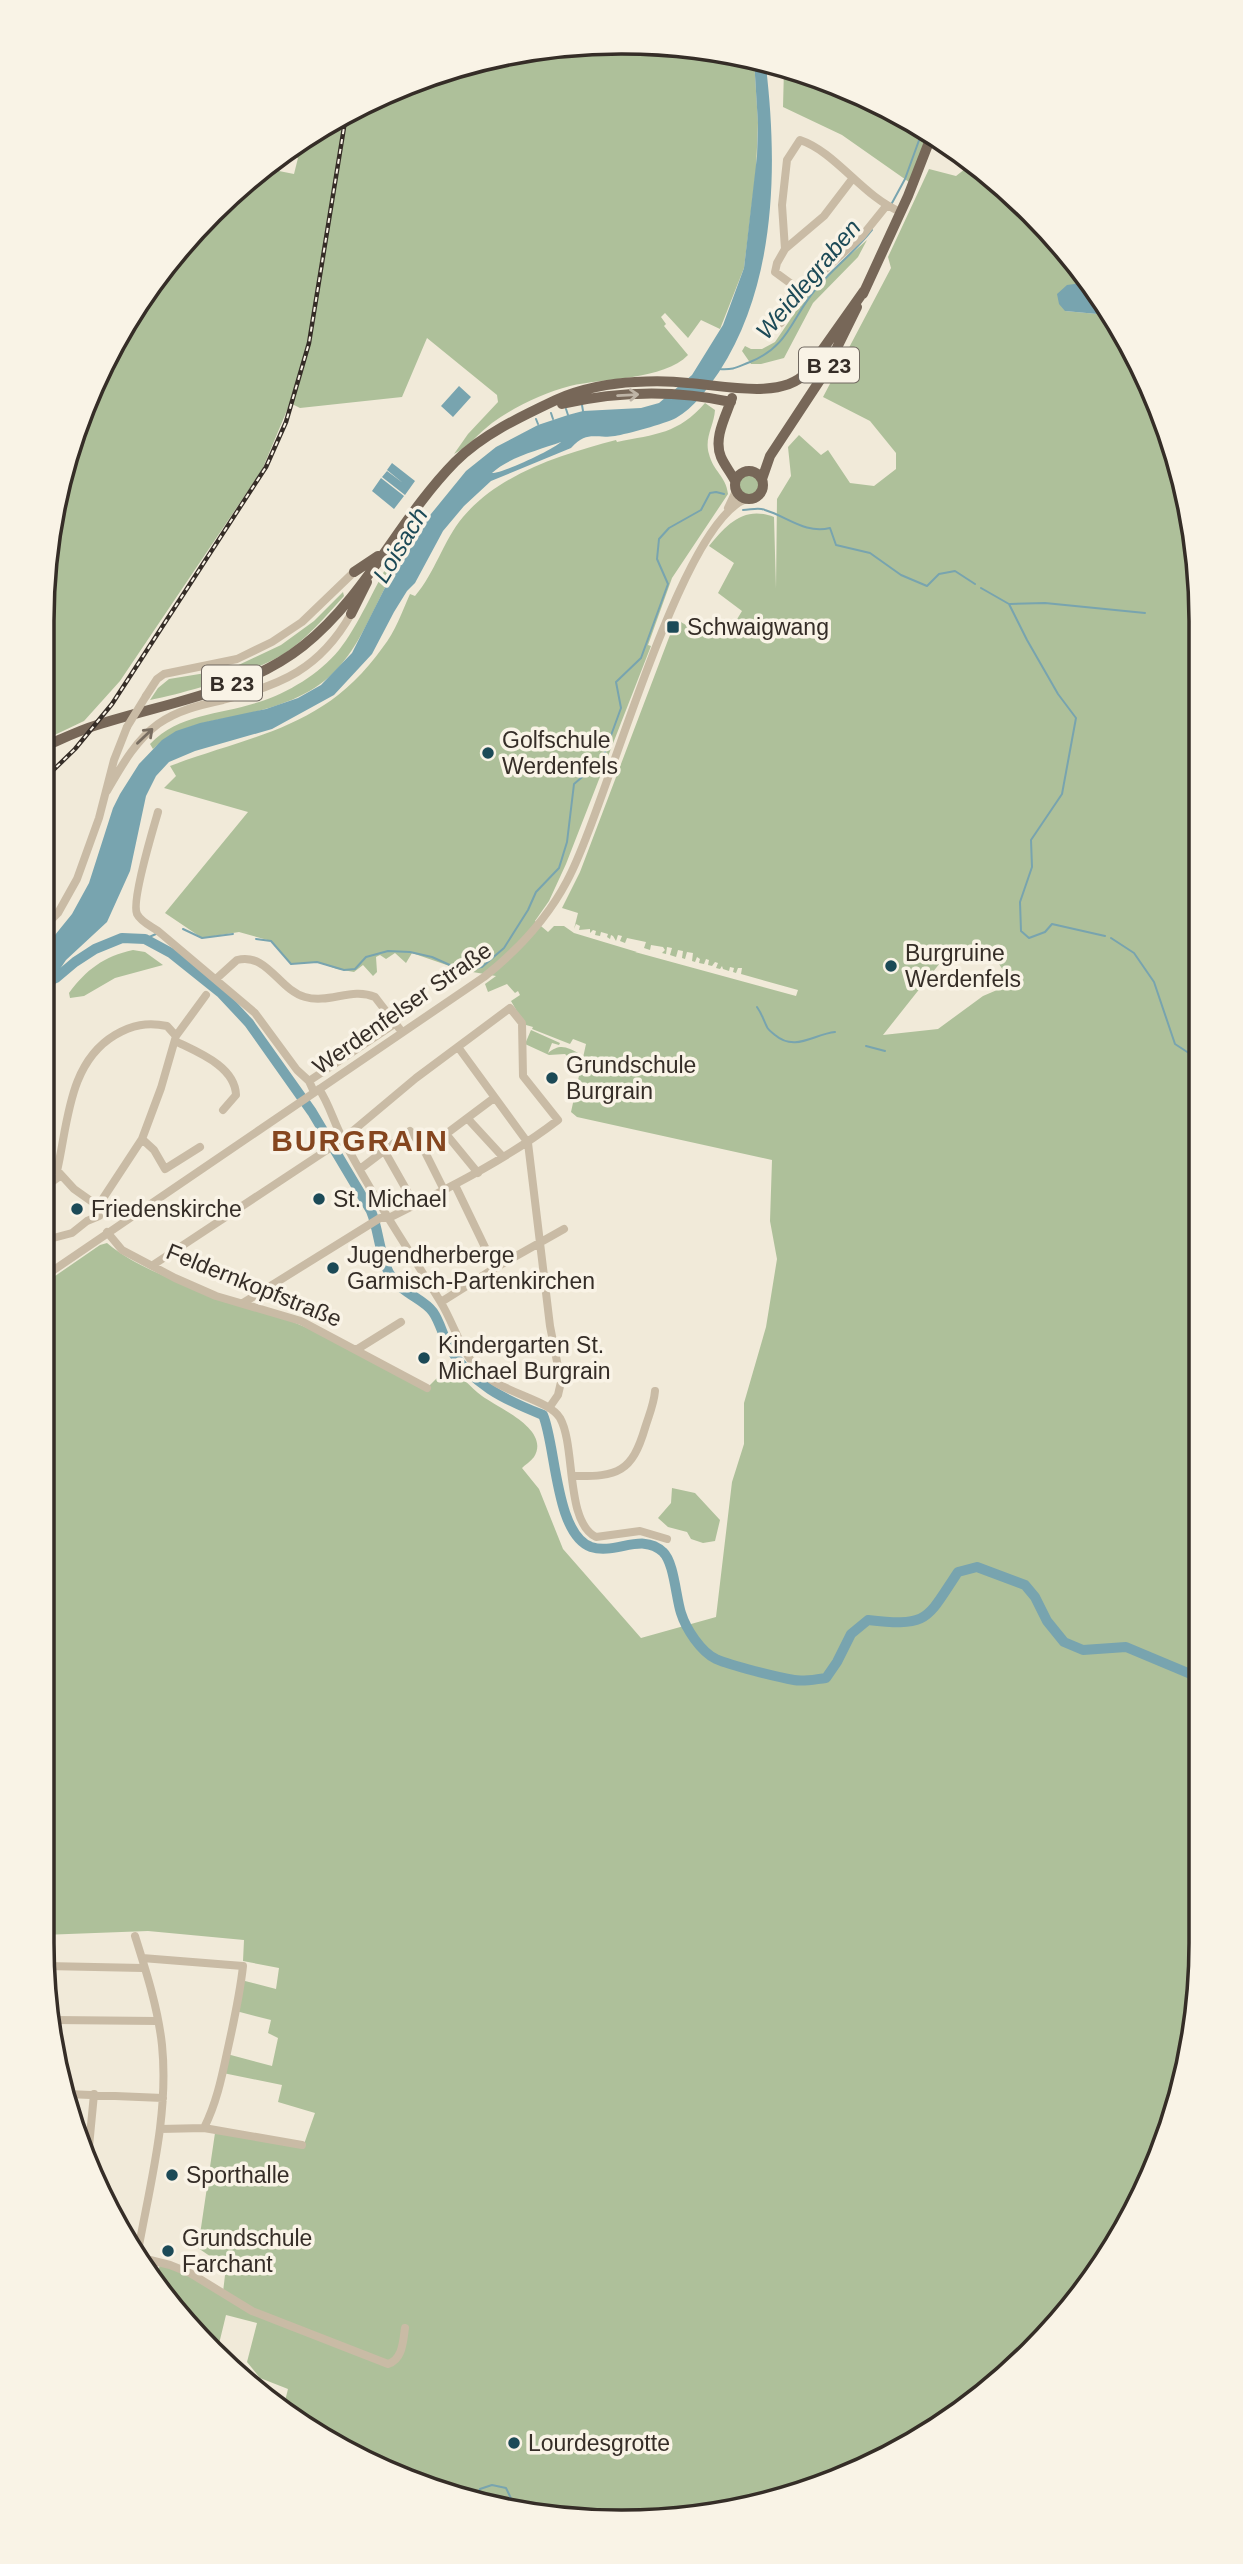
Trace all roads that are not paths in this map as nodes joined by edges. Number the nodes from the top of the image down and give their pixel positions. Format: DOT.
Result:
graph roads {
  1 [pos="928,144"];
  2 [pos="853,178"];
  3 [pos="887,205"];
  4 [pos="901,212"];
  5 [pos="785,248"];
  6 [pos="864,290"];
  7 [pos="801,291"];
  8 [pos="781,323"];
  9 [pos="713,386"];
  10 [pos="707,397"];
  11 [pos="733,397"];
  12 [pos="534,411"];
  13 [pos="724,421"];
  14 [pos="770,456"];
  15 [pos="724,462"];
  16 [pos="748,472"];
  17 [pos="762,479"];
  18 [pos="736,486"];
  19 [pos="746,499"];
  20 [pos="727,511"];
  21 [pos="381,556"];
  22 [pos="354,572"];
  23 [pos="351,614"];
  24 [pos="54,743"];
  25 [pos="107,791"];
  26 [pos="158,812"];
  27 [pos="54,917"];
  28 [pos="216,979"];
  29 [pos="206,995"];
  30 [pos="396,1023"];
  31 [pos="402,1032"];
  32 [pos="176,1038"];
  33 [pos="458,1047"];
  34 [pos="309,1081"];
  35 [pos="317,1090"];
  36 [pos="495,1098"];
  37 [pos="223,1110"];
  38 [pos="468,1119"];
  39 [pos="446,1134"];
  40 [pos="142,1139"];
  41 [pos="528,1143"];
  42 [pos="335,1144"];
  43 [pos="422,1146"];
  44 [pos="200,1147"];
  45 [pos="385,1152"];
  46 [pos="503,1157"];
  47 [pos="54,1167"];
  48 [pos="360,1169"];
  49 [pos="59,1173"];
  50 [pos="478,1173"];
  51 [pos="54,1178"];
  52 [pos="455,1185"];
  53 [pos="444,1190"];
  54 [pos="415,1205"];
  55 [pos="98,1206"];
  56 [pos="99,1216"];
  57 [pos="385,1218"];
  58 [pos="564,1229"];
  59 [pos="109,1231"];
  60 [pos="54,1238"];
  61 [pos="540,1243"];
  62 [pos="153,1265"];
  63 [pos="495,1268"];
  64 [pos="54,1270"];
  65 [pos="441,1302"];
  66 [pos="243,1303"];
  67 [pos="401,1322"];
  68 [pos="356,1350"];
  69 [pos="427,1388"];
  70 [pos="655,1391"];
  71 [pos="549,1408"];
  72 [pos="573,1476"];
  73 [pos="667,1539"];
  74 [pos="135,1936"];
  75 [pos="142,1958"];
  76 [pos="55,1966"];
  77 [pos="143,1968"];
  78 [pos="60,2020"];
  79 [pos="158,2021"];
  80 [pos="75,2094"];
  81 [pos="94,2094"];
  82 [pos="163,2098"];
  83 [pos="204,2128"];
  84 [pos="160,2129"];
  85 [pos="90,2140"];
  86 [pos="302,2145"];
  87 [pos="140,2242"];
  88 [pos="152,2261"];
  89 [pos="405,2328"];
  1 -- 4 [label="main road, B 23"];
  2 -- 3 [label="street"];
  2 -- 5 [label="street"];
  2 -- 5 [label="street"];
  3 -- 4 [label="street"];
  3 -- 7 [label="street"];
  4 -- 6 [label="main road, B 23"];
  5 -- 7 [label="street"];
  6 -- 9 [label="main road, B 23"];
  6 -- 14 [label="main road, B 23"];
  7 -- 8 [label="street"];
  9 -- 11 [label="main road, B 23"];
  9 -- 12 [label="main road, B 23"];
  10 -- 11 [label="main road, B 23"];
  12 -- 10 [label="main road, B 23, one-way"];
  10 -- 13 [label="main road"];
  11 -- 13 [label="main road"];
  12 -- 21 [label="main road, B 23"];
  13 -- 15 [label="main road"];
  14 -- 16 [label="main road, B 23"];
  14 -- 17 [label="main road, B 23"];
  15 -- 16 [label="main road"];
  15 -- 18 [label="main road"];
  16 -- 17 [label="main road"];
  16 -- 18 [label="main road"];
  17 -- 19 [label="main road"];
  18 -- 19 [label="main road"];
  18 -- 20 [label="street, Werdenfelser Straße"];
  19 -- 20 [label="street, Werdenfelser Straße"];
  20 -- 31 [label="street, Werdenfelser Straße"];
  21 -- 22 [label="main road"];
  21 -- 23 [label="main road"];
  21 -- 24 [label="main road, B 23"];
  22 -- 25 [label="street, bridge"];
  25 -- 23 [label="street, one-way"];
  25 -- 27 [label="street"];
  26 -- 28 [label="street"];
  28 -- 30 [label="street"];
  28 -- 34 [label="street"];
  29 -- 32 [label="street"];
  30 -- 31 [label="street"];
  30 -- 34 [label="street"];
  31 -- 35 [label="street, Werdenfelser Straße"];
  32 -- 37 [label="street"];
  32 -- 40 [label="street"];
  32 -- 49 [label="street"];
  33 -- 36 [label="street"];
  33 -- 41 [label="street"];
  33 -- 42 [label="street"];
  34 -- 35 [label="street"];
  35 -- 42 [label="street"];
  35 -- 59 [label="street, Werdenfelser Straße"];
  36 -- 38 [label="street"];
  36 -- 41 [label="street"];
  38 -- 39 [label="street"];
  38 -- 46 [label="street"];
  39 -- 43 [label="street"];
  39 -- 50 [label="street"];
  40 -- 44 [label="street"];
  40 -- 55 [label="street"];
  41 -- 46 [label="street"];
  41 -- 61 [label="street"];
  42 -- 48 [label="street"];
  42 -- 62 [label="street"];
  43 -- 45 [label="street"];
  43 -- 53 [label="street"];
  45 -- 48 [label="street"];
  45 -- 54 [label="street"];
  46 -- 50 [label="street"];
  47 -- 49 [label="street"];
  48 -- 57 [label="street"];
  49 -- 51 [label="street"];
  49 -- 55 [label="street"];
  50 -- 52 [label="street"];
  52 -- 53 [label="street"];
  52 -- 63 [label="street"];
  53 -- 54 [label="street"];
  54 -- 57 [label="street"];
  55 -- 56 [label="street"];
  56 -- 59 [label="street, Feldernkopfstraße"];
  56 -- 60 [label="street"];
  57 -- 65 [label="street"];
  57 -- 66 [label="street"];
  58 -- 61 [label="street"];
  59 -- 62 [label="street, Feldernkopfstraße"];
  59 -- 64 [label="street, Werdenfelser Straße"];
  61 -- 63 [label="street"];
  61 -- 71 [label="street"];
  62 -- 66 [label="street, Feldernkopfstraße"];
  63 -- 65 [label="street"];
  65 -- 71 [label="street"];
  66 -- 68 [label="street, Feldernkopfstraße"];
  67 -- 68 [label="street"];
  68 -- 69 [label="street, Feldernkopfstraße"];
  70 -- 72 [label="street"];
  71 -- 72 [label="street"];
  72 -- 73 [label="street"];
  74 -- 75 [label="street"];
  75 -- 77 [label="street"];
  75 -- 83 [label="street"];
  76 -- 77 [label="street"];
  77 -- 79 [label="street"];
  78 -- 79 [label="street"];
  79 -- 82 [label="street"];
  80 -- 81 [label="street"];
  81 -- 82 [label="street"];
  81 -- 85 [label="street"];
  82 -- 84 [label="street"];
  83 -- 84 [label="street"];
  83 -- 86 [label="street"];
  84 -- 87 [label="street"];
  88 -- 89 [label="street"];
}
